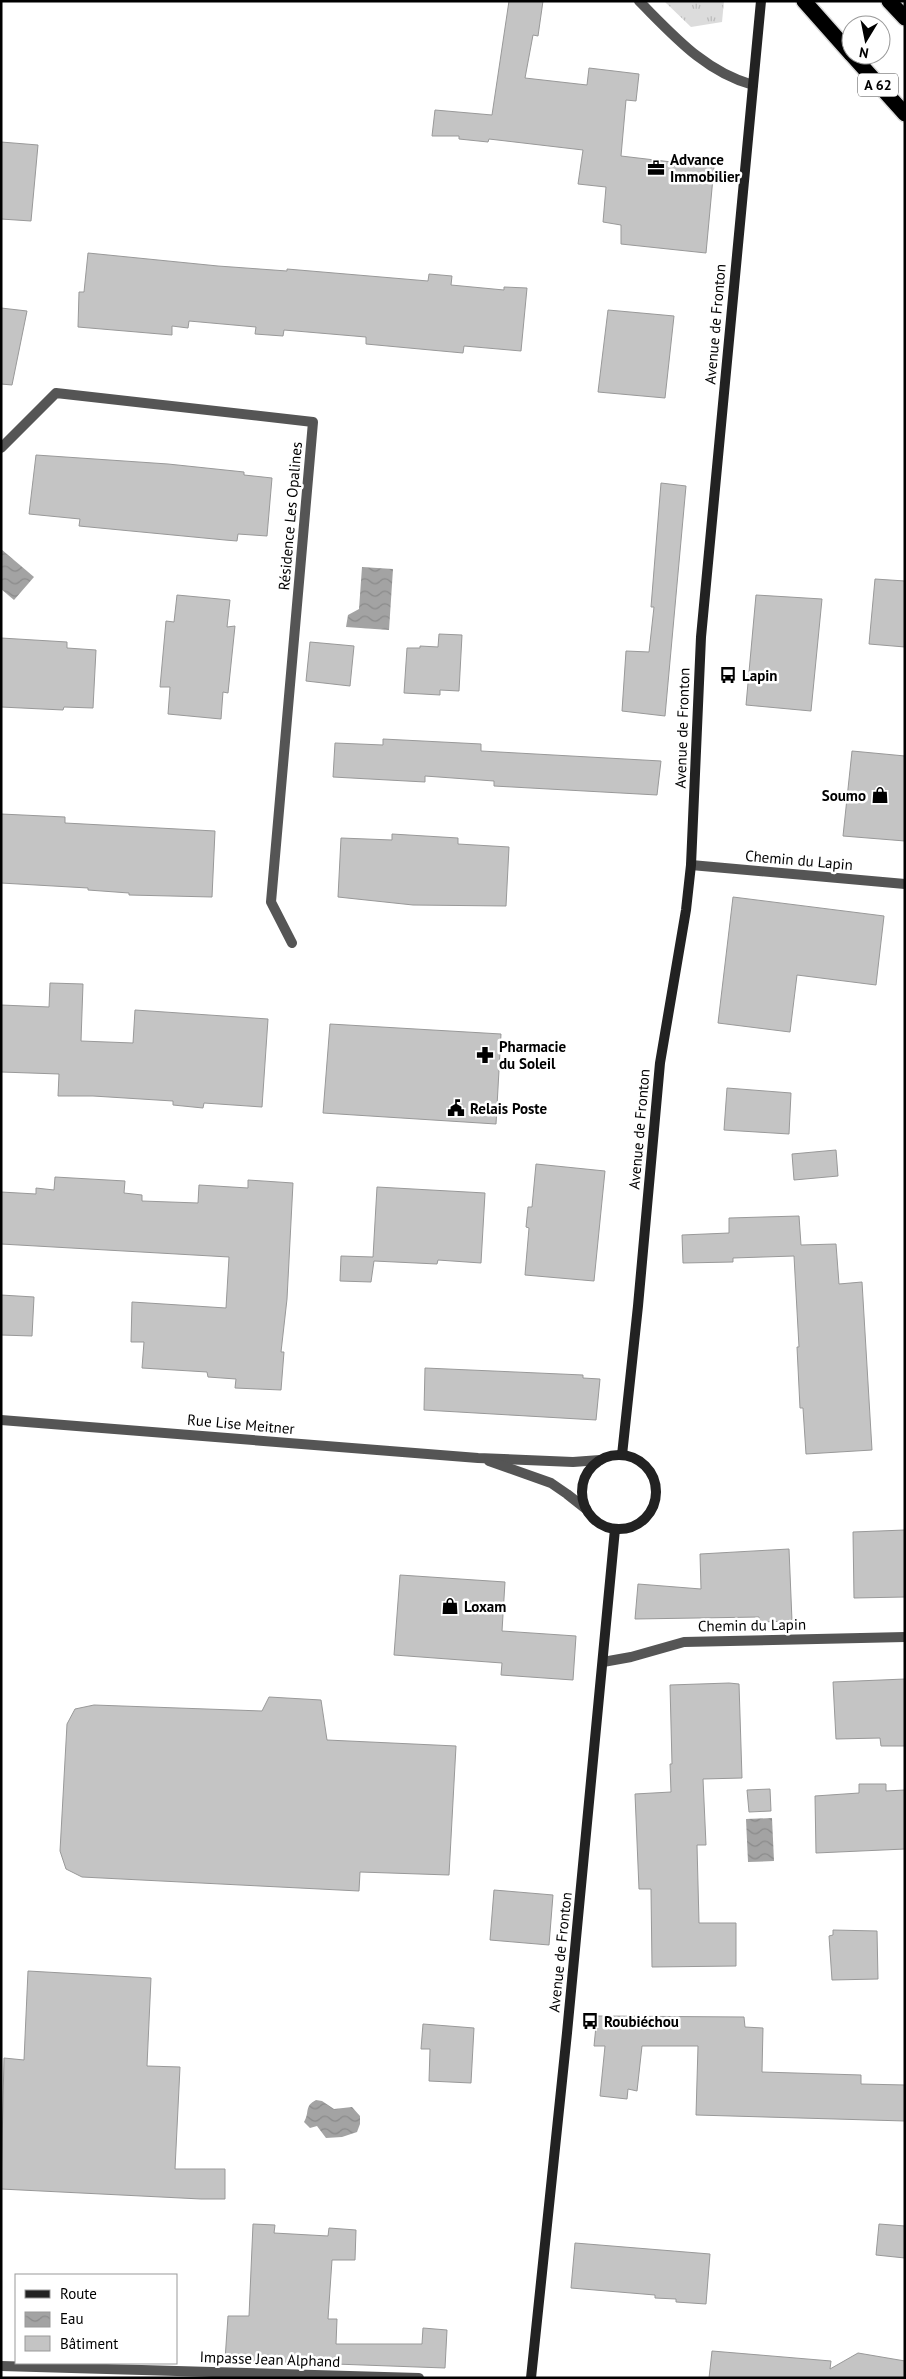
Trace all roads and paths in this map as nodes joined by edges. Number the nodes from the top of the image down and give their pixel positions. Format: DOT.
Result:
graph roads {
  1 [pos="639,1"];
  2 [pos="761,1"];
  3 [pos="804,1"];
  4 [pos="889,1"];
  5 [pos="905,18"];
  6 [pos="841,44"];
  7 [pos="860,65"];
  8 [pos="753,85"];
  9 [pos="905,114"];
  10 [pos="1,448"];
  11 [pos="691,865"];
  12 [pos="905,884"];
  13 [pos="292,944"];
  14 [pos="1,1420"];
  15 [pos="622,1454"];
  16 [pos="478,1458"];
  17 [pos="600,1460"];
  18 [pos="586,1510"];
  19 [pos="615,1529"];
  20 [pos="905,1637"];
  21 [pos="603,1662"];
  22 [pos="1,2366"];
  23 [pos="419,2378"];
  24 [pos="531,2378"];
  1 -- 8 [label="street"];
  2 -- 8 [label="main road, Avenue de Fronton"];
  3 -- 6 [label="highway, A 62"];
  4 -- 5 [label="highway"];
  7 -- 9 [label="highway, A 62"];
  8 -- 11 [label="main road, Avenue de Fronton"];
  10 -- 13 [label="street, Résidence Les Opalines"];
  11 -- 12 [label="street, Chemin du Lapin"];
  11 -- 15 [label="main road, Avenue de Fronton"];
  14 -- 16 [label="street, Rue Lise Meitner"];
  15 -- 17 [label="main road"];
  15 -- 19 [label="main road"];
  16 -- 17 [label="street, Rue Lise Meitner"];
  16 -- 18 [label="street, Rue Lise Meitner"];
  17 -- 18 [label="main road"];
  18 -- 19 [label="main road"];
  19 -- 21 [label="main road, Avenue de Fronton"];
  20 -- 21 [label="street, Chemin du Lapin"];
  21 -- 24 [label="main road, Avenue de Fronton"];
  22 -- 23 [label="street, Impasse Jean Alphand"];
}
